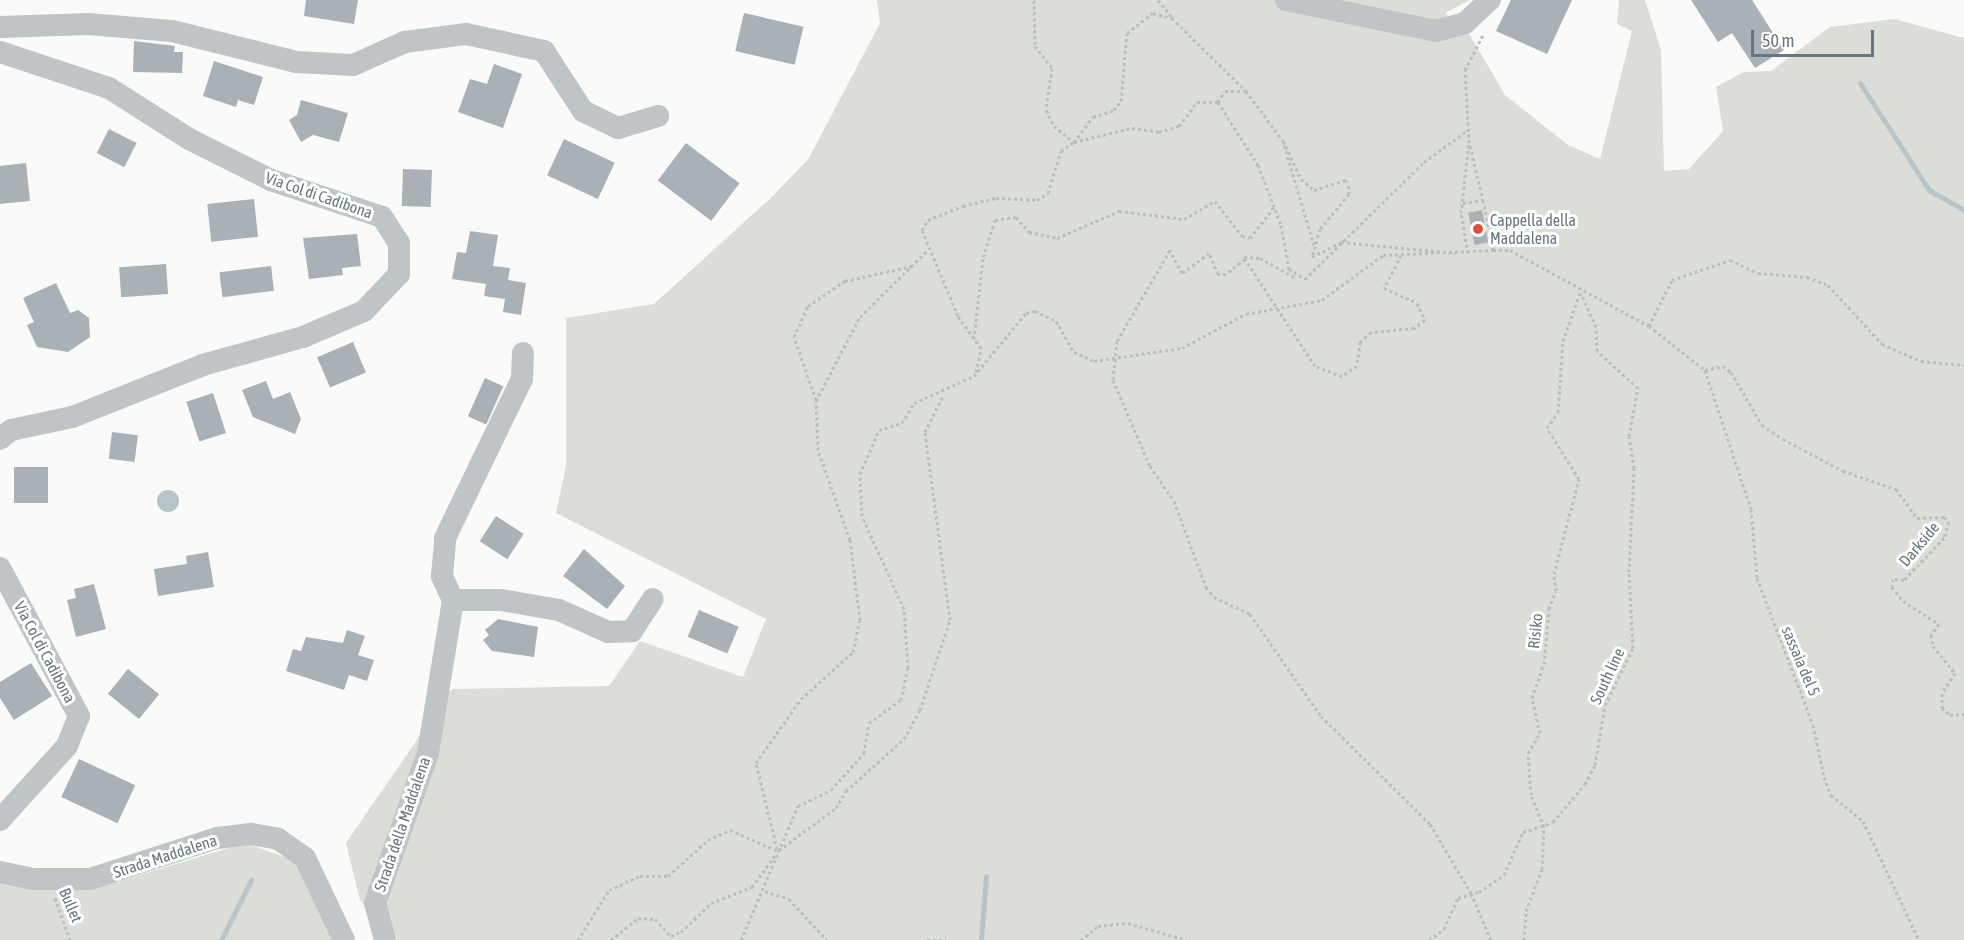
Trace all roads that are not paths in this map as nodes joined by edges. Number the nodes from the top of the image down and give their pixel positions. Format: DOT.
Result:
graph roads {
  1 [pos="1286,0"];
  2 [pos="1490,11"];
  3 [pos="0,27"];
  4 [pos="0,52"];
  5 [pos="658,116"];
  6 [pos="523,353"];
  7 [pos="0,439"];
  8 [pos="0,568"];
  9 [pos="653,599"];
  10 [pos="453,600"];
  11 [pos="0,820"];
  12 [pos="0,872"];
  13 [pos="344,940"];
  14 [pos="385,940"];
  1 -- 2 [label="street"];
  3 -- 5 [label="street"];
  4 -- 7 [label="street, Via Col di Cadibona"];
  6 -- 10 [label="street"];
  8 -- 11 [label="street, Via Col di Cadibona"];
  9 -- 10 [label="street"];
  10 -- 14 [label="street, Strada della Maddalena"];
  12 -- 13 [label="street, Strada Maddalena"];
}
